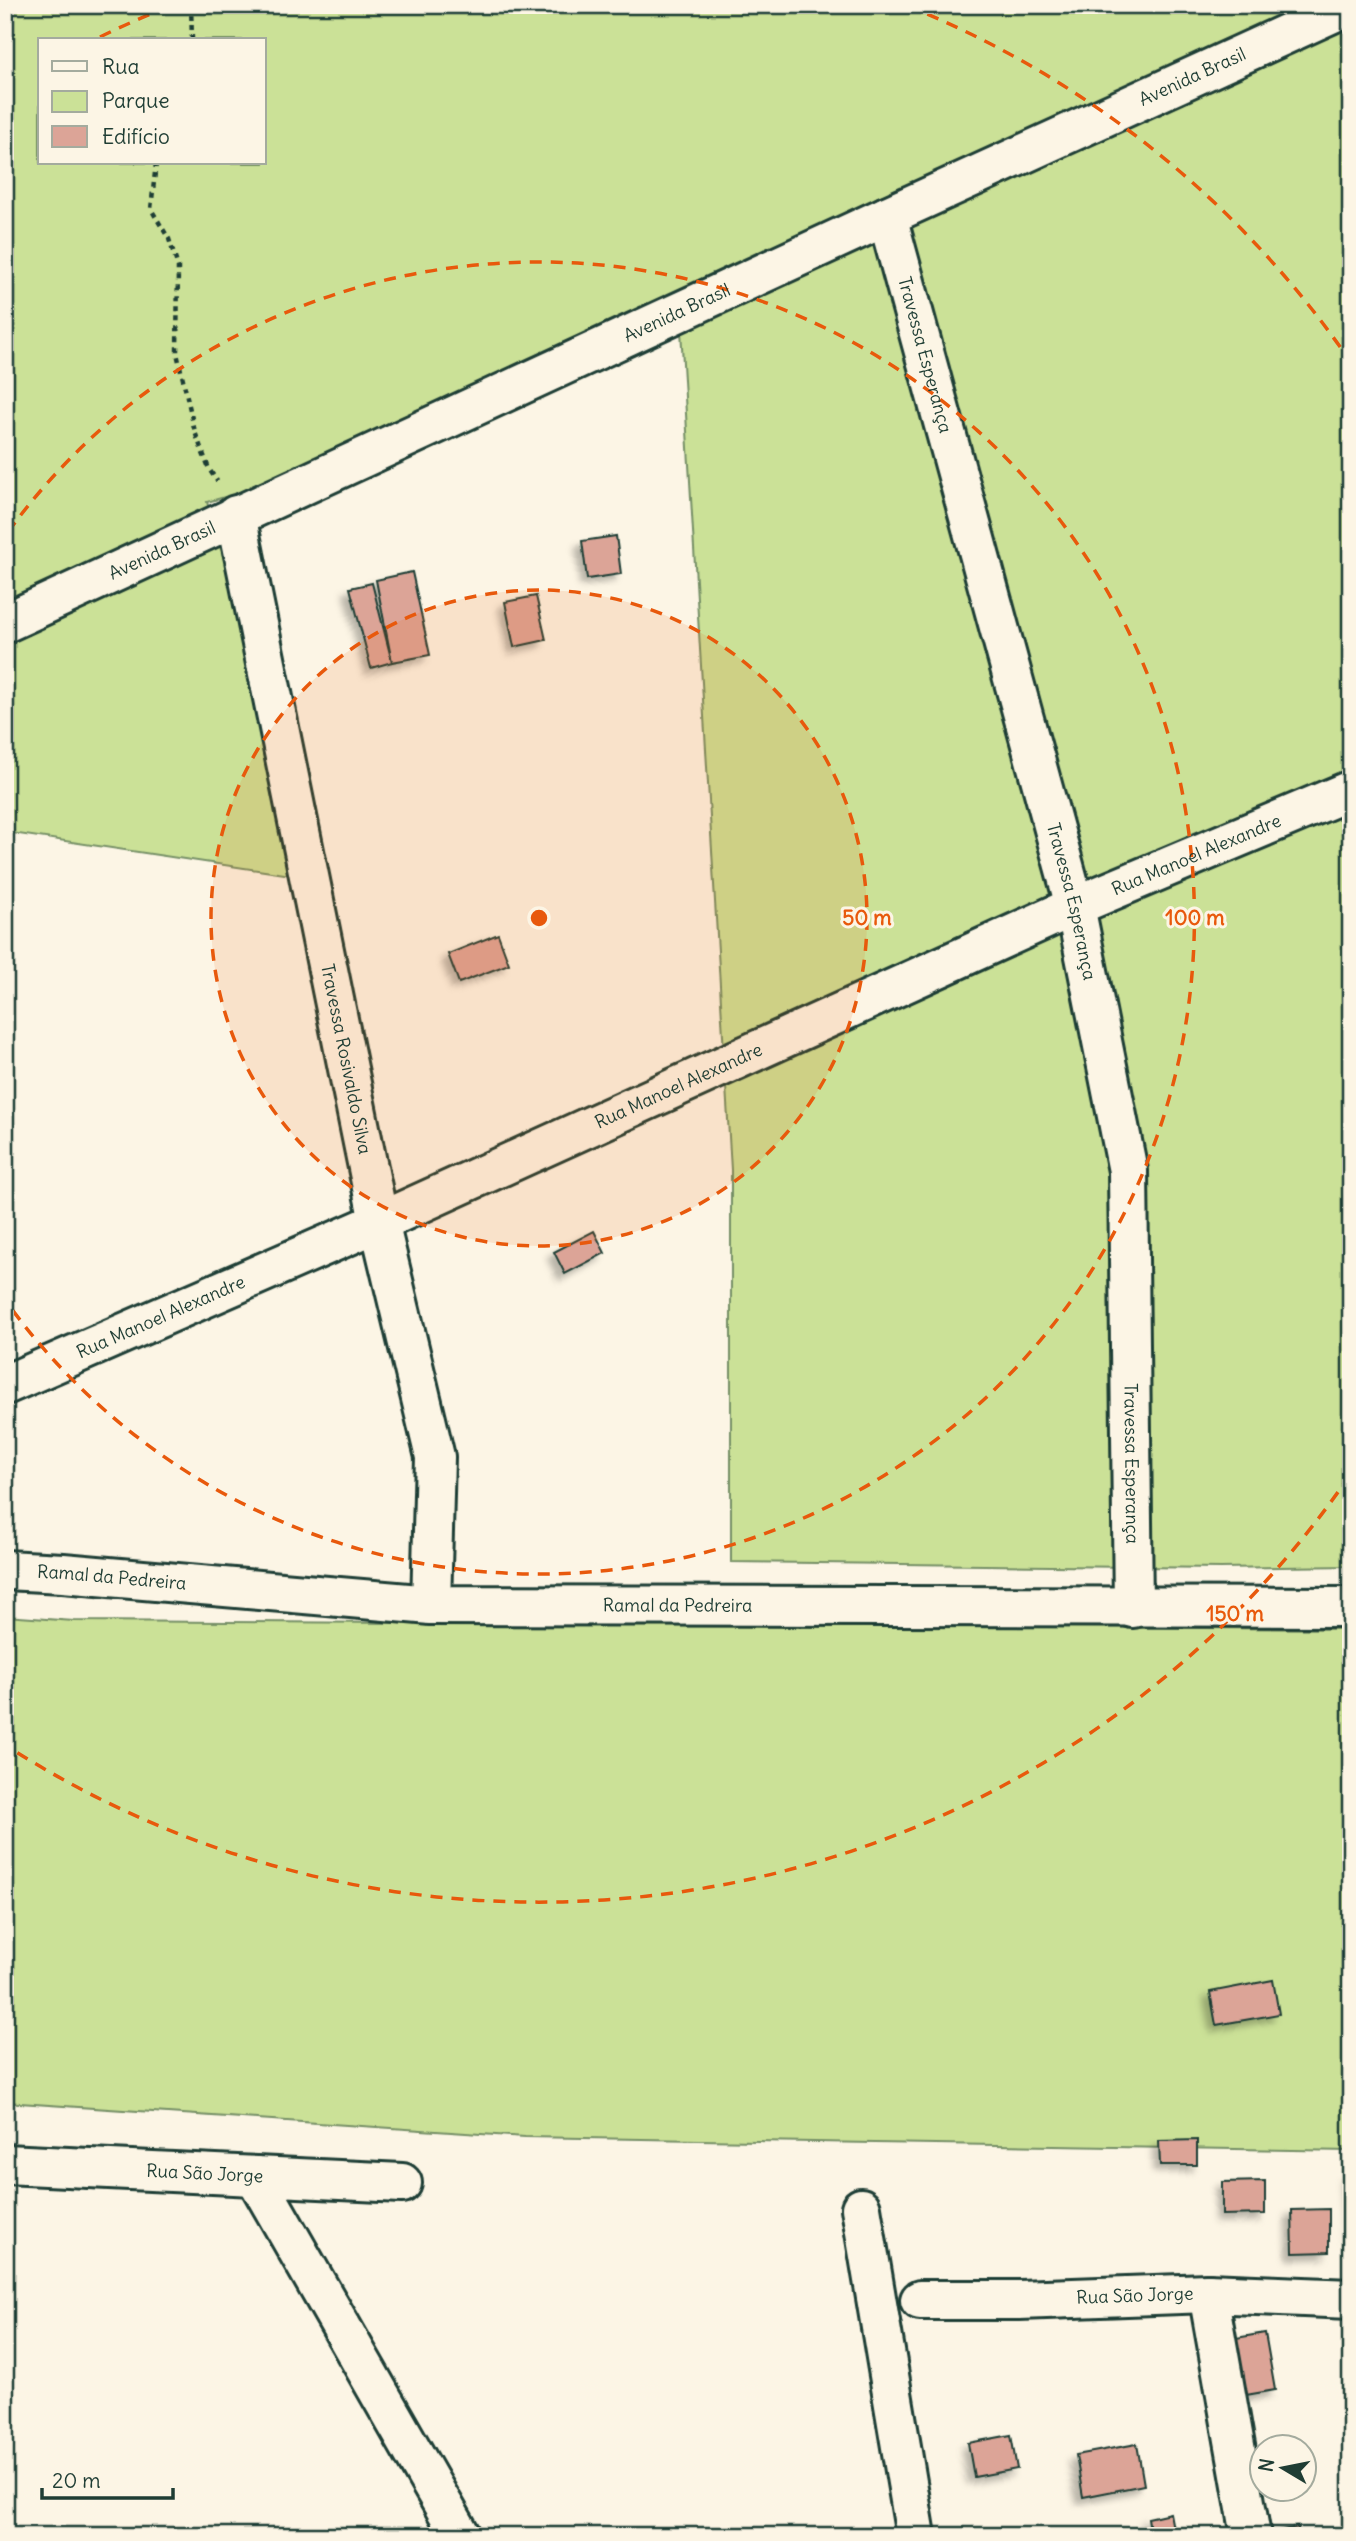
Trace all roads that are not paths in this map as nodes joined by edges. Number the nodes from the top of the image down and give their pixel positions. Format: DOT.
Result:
graph roads {
  1 [pos="1350,5"];
  2 [pos="887,216"];
  3 [pos="236,515"];
  4 [pos="5,623"];
  5 [pos="1351,790"];
  6 [pos="1075,906"];
  7 [pos="379,1222"];
  8 [pos="5,1385"];
  9 [pos="5,1570"];
  10 [pos="431,1605"];
  11 [pos="1351,1607"];
  12 [pos="1133,1608"];
  13 [pos="5,2164"];
  14 [pos="255,2176"];
  15 [pos="402,2183"];
  16 [pos="861,2208"];
  17 [pos="1208,2293"];
  18 [pos="920,2300"];
  19 [pos="1351,2300"];
  20 [pos="461,2536"];
  21 [pos="916,2536"];
  22 [pos="1251,2536"];
  1 -- 2 [label="street, Avenida Brasil"];
  2 -- 3 [label="street, Avenida Brasil"];
  2 -- 6 [label="street, Travessa Esperança"];
  3 -- 4 [label="street, Avenida Brasil"];
  3 -- 7 [label="street, Travessa Rosivaldo Silva"];
  5 -- 6 [label="street, Rua Manoel Alexandre"];
  6 -- 7 [label="street, Rua Manoel Alexandre"];
  6 -- 12 [label="street, Travessa Esperança"];
  7 -- 8 [label="street, Rua Manoel Alexandre"];
  7 -- 10 [label="street, Travessa Rosivaldo Silva"];
  9 -- 10 [label="street, Ramal da Pedreira"];
  10 -- 12 [label="street, Ramal da Pedreira"];
  11 -- 12 [label="street, Ramal da Pedreira"];
  13 -- 14 [label="street, Rua São Jorge"];
  14 -- 15 [label="street, Rua São Jorge"];
  14 -- 20 [label="street"];
  16 -- 21 [label="street"];
  17 -- 18 [label="street, Rua São Jorge"];
  17 -- 19 [label="street, Rua São Jorge"];
  17 -- 22 [label="street"];
}
